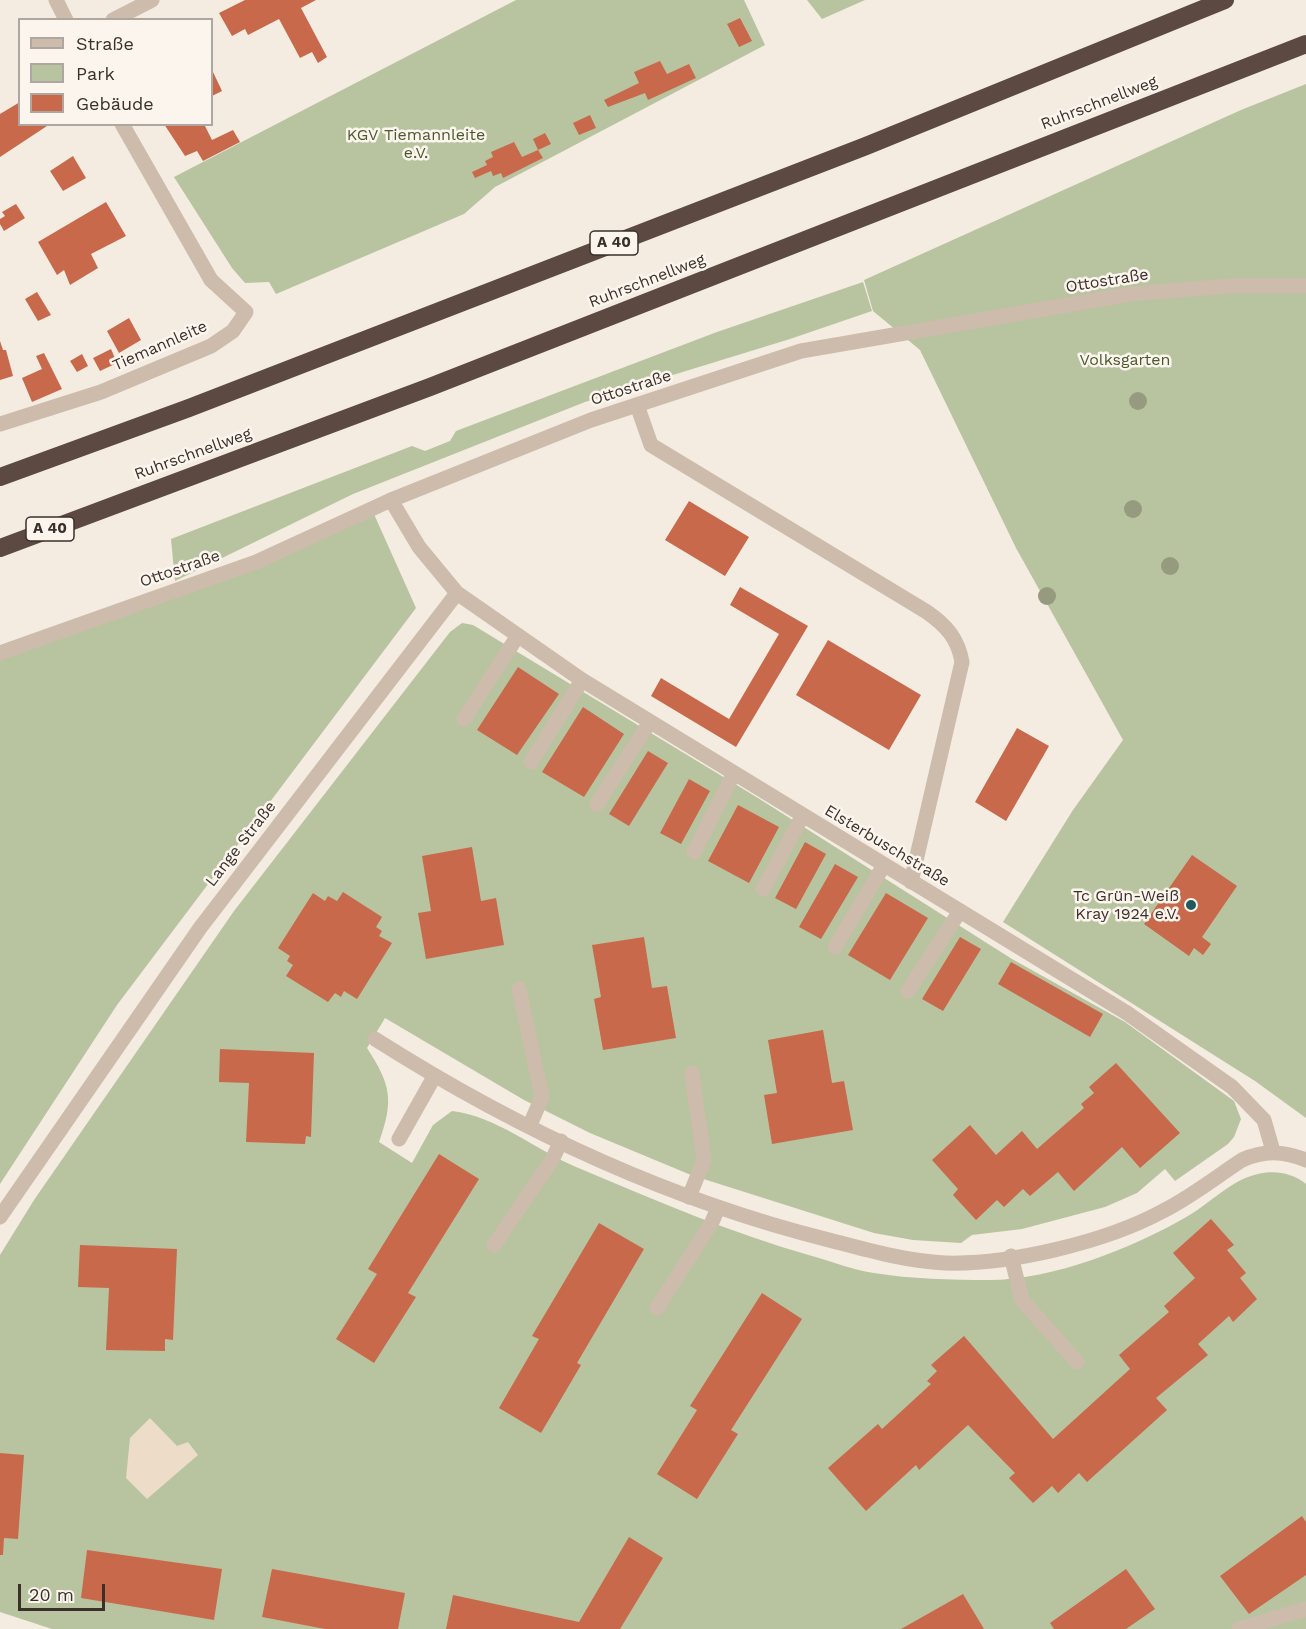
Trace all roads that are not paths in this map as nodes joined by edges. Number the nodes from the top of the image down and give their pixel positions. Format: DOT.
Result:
graph roads {
  1 [pos="56,0"];
  2 [pos="152,0"];
  3 [pos="1225,0"];
  4 [pos="65,18"];
  5 [pos="117,18"];
  6 [pos="1306,44"];
  7 [pos="123,126"];
  8 [pos="1306,286"];
  9 [pos="637,405"];
  10 [pos="0,424"];
  11 [pos="0,477"];
  12 [pos="391,500"];
  13 [pos="0,548"];
  14 [pos="457,593"];
  15 [pos="517,637"];
  16 [pos="0,652"];
  17 [pos="582,680"];
  18 [pos="464,718"];
  19 [pos="650,722"];
  20 [pos="531,762"];
  21 [pos="734,773"];
  22 [pos="597,804"];
  23 [pos="802,815"];
  24 [pos="694,852"];
  25 [pos="884,865"];
  26 [pos="911,882"];
  27 [pos="763,889"];
  28 [pos="960,911"];
  29 [pos="835,947"];
  30 [pos="519,989"];
  31 [pos="908,991"];
  32 [pos="375,1039"];
  33 [pos="692,1073"];
  34 [pos="434,1077"];
  35 [pos="530,1125"];
  36 [pos="399,1139"];
  37 [pos="561,1142"];
  38 [pos="1273,1151"];
  39 [pos="1306,1160"];
  40 [pos="689,1197"];
  41 [pos="718,1208"];
  42 [pos="0,1218"];
  43 [pos="494,1245"];
  44 [pos="1011,1256"];
  45 [pos="657,1308"];
  46 [pos="1077,1362"];
  47 [pos="1306,1609"];
  48 [pos="1239,1629"];
  1 -- 4 [label="street"];
  2 -- 5 [label="street"];
  3 -- 11 [label="highway, A 40"];
  6 -- 13 [label="highway, Ruhrschnellweg / A 40"];
  7 -- 10 [label="street, Tiemannleite"];
  8 -- 9 [label="street, Ottostraße"];
  9 -- 12 [label="street, Ottostraße"];
  9 -- 26 [label="street"];
  12 -- 14 [label="street"];
  12 -- 16 [label="street, Ottostraße"];
  14 -- 15 [label="street, Elsterbuschstraße"];
  14 -- 42 [label="street, Lange Straße"];
  15 -- 17 [label="street, Elsterbuschstraße"];
  15 -- 18 [label="street"];
  17 -- 19 [label="street, Elsterbuschstraße"];
  17 -- 20 [label="street"];
  19 -- 21 [label="street, Elsterbuschstraße"];
  19 -- 22 [label="street"];
  21 -- 23 [label="street, Elsterbuschstraße"];
  21 -- 24 [label="street"];
  23 -- 25 [label="street, Elsterbuschstraße"];
  23 -- 27 [label="street"];
  25 -- 26 [label="street, Elsterbuschstraße"];
  25 -- 29 [label="street"];
  26 -- 28 [label="street, Elsterbuschstraße"];
  28 -- 31 [label="street"];
  28 -- 38 [label="street, Elsterbuschstraße"];
  30 -- 35 [label="street"];
  32 -- 34 [label="street"];
  33 -- 40 [label="street"];
  34 -- 35 [label="street"];
  34 -- 36 [label="street"];
  35 -- 37 [label="street"];
  37 -- 40 [label="street"];
  37 -- 43 [label="street"];
  38 -- 39 [label="street"];
  38 -- 44 [label="street"];
  40 -- 41 [label="street"];
  41 -- 44 [label="street"];
  41 -- 45 [label="street"];
  44 -- 46 [label="street"];
  47 -- 48 [label="street"];
}
